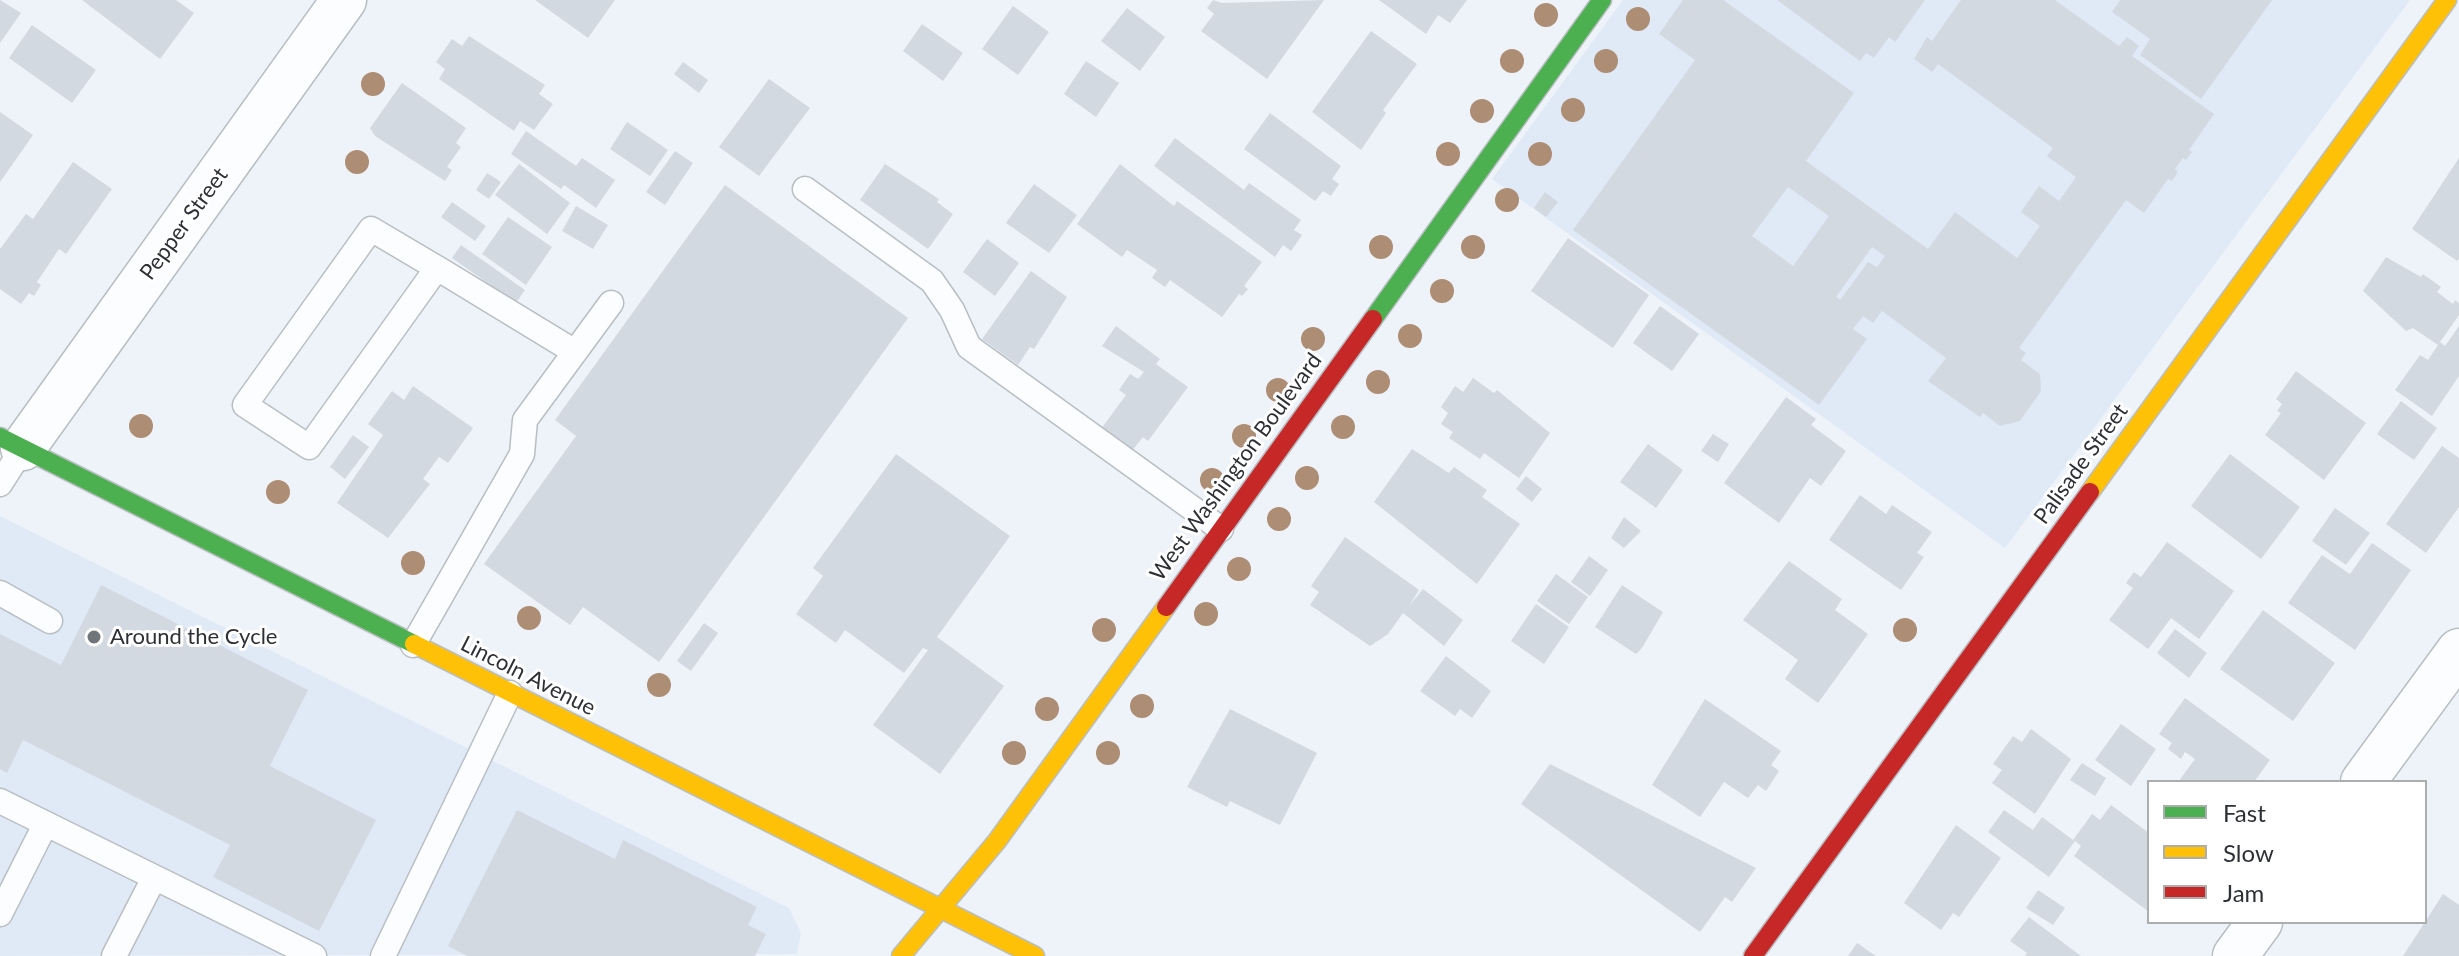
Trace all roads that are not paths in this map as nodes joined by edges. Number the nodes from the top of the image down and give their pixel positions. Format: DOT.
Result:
graph roads {
  1 [pos="344,0"];
  2 [pos="1602,0"];
  3 [pos="2447,0"];
  4 [pos="805,189"];
  5 [pos="437,268"];
  6 [pos="611,303"];
  7 [pos="575,352"];
  8 [pos="8,456"];
  9 [pos="1221,529"];
  10 [pos="0,593"];
  11 [pos="50,621"];
  12 [pos="413,645"];
  13 [pos="2459,651"];
  14 [pos="510,693"];
  15 [pos="2364,780"];
  16 [pos="0,801"];
  17 [pos="45,825"];
  18 [pos="154,878"];
  19 [pos="940,910"];
  20 [pos="0,914"];
  21 [pos="2259,924"];
  22 [pos="114,956"];
  23 [pos="314,956"];
  24 [pos="383,956"];
  25 [pos="901,956"];
  26 [pos="1035,956"];
  27 [pos="1753,956"];
  28 [pos="2235,956"];
  1 -- 8 [label="street, Pepper Street"];
  2 -- 9 [label="street, West Washington Boulevard"];
  3 -- 27 [label="street, Palisade Street"];
  4 -- 9 [label="lane"];
  5 -- 5 [label="lane"];
  5 -- 7 [label="lane"];
  6 -- 7 [label="lane"];
  7 -- 12 [label="lane"];
  8 -- 12 [label="street, Lincoln Avenue"];
  9 -- 19 [label="street, West Washington Boulevard"];
  10 -- 11 [label="lane"];
  12 -- 14 [label="street, Lincoln Avenue"];
  13 -- 15 [label="street"];
  14 -- 19 [label="street, Lincoln Avenue"];
  14 -- 24 [label="lane"];
  16 -- 17 [label="lane"];
  17 -- 18 [label="lane"];
  17 -- 20 [label="lane"];
  18 -- 22 [label="lane"];
  18 -- 23 [label="lane"];
  19 -- 25 [label="street, West Washington Boulevard"];
  19 -- 26 [label="street, Lincoln Avenue"];
  21 -- 28 [label="street"];
}
